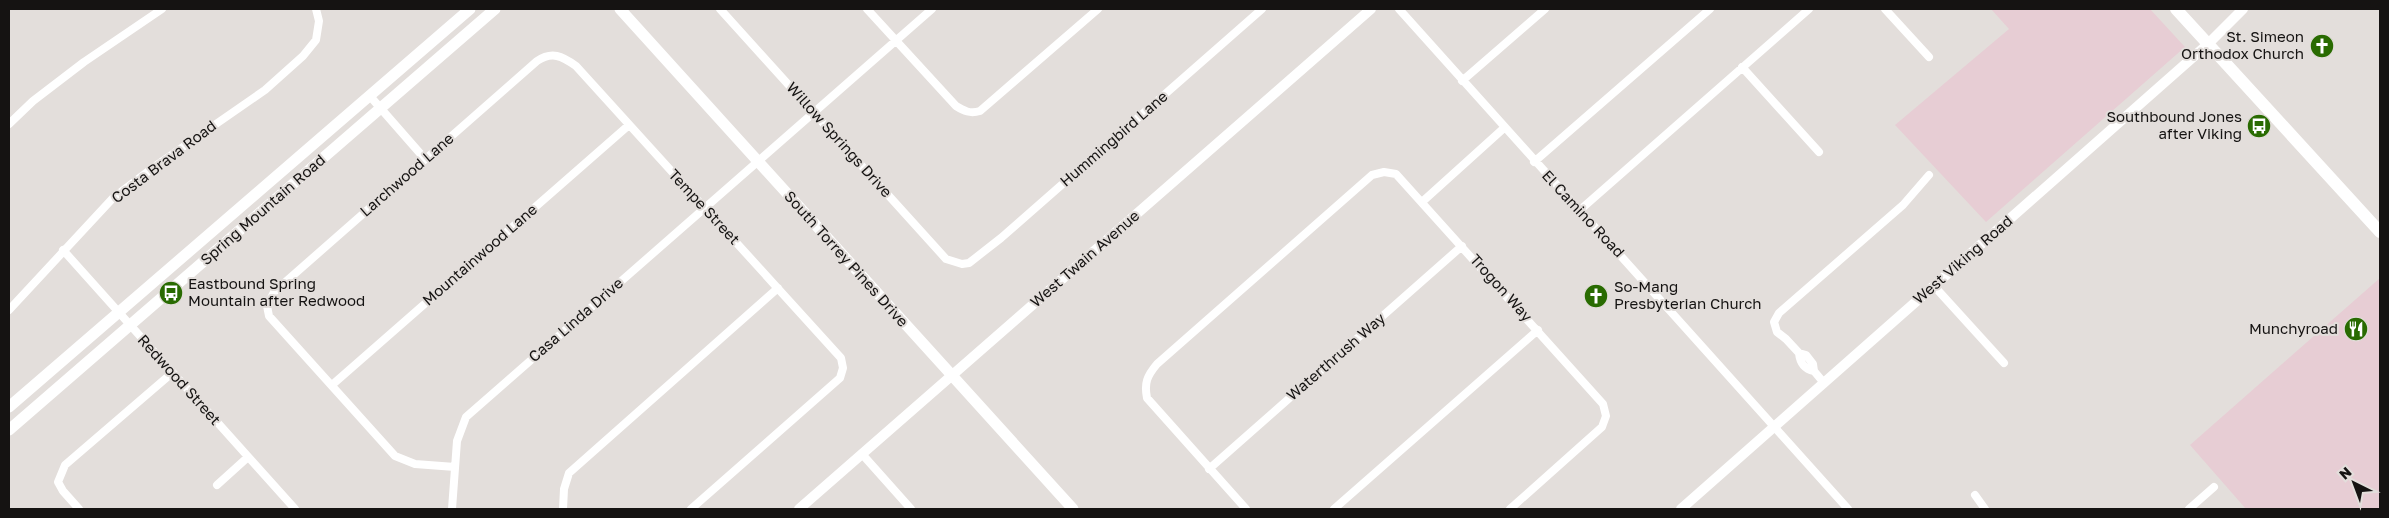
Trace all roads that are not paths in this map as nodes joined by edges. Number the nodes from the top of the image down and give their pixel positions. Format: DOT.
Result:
graph roads {
  1 [pos="162,9"];
  2 [pos="316,9"];
  3 [pos="470,9"];
  4 [pos="495,9"];
  5 [pos="620,9"];
  6 [pos="720,9"];
  7 [pos="867,9"];
  8 [pos="932,9"];
  9 [pos="1098,9"];
  10 [pos="1371,9"];
  11 [pos="1399,9"];
  12 [pos="1545,9"];
  13 [pos="1710,9"];
  14 [pos="1809,9"];
  15 [pos="1885,9"];
  16 [pos="2176,9"];
  17 [pos="2242,9"];
  18 [pos="1257,10"];
  19 [pos="896,40"];
  20 [pos="2208,44"];
  21 [pos="555,54"];
  22 [pos="1929,57"];
  23 [pos="1742,67"];
  24 [pos="1462,81"];
  25 [pos="369,96"];
  26 [pos="380,108"];
  27 [pos="814,112"];
  28 [pos="9,124"];
  29 [pos="629,125"];
  30 [pos="1504,128"];
  31 [pos="1819,152"];
  32 [pos="425,159"];
  33 [pos="758,161"];
  34 [pos="1534,162"];
  35 [pos="1929,175"];
  36 [pos="1422,202"];
  37 [pos="703,207"];
  38 [pos="1580,210"];
  39 [pos="2380,232"];
  40 [pos="1462,246"];
  41 [pos="63,250"];
  42 [pos="962,264"];
  43 [pos="1934,286"];
  44 [pos="778,288"];
  45 [pos="9,310"];
  46 [pos="118,312"];
  47 [pos="130,325"];
  48 [pos="1538,330"];
  49 [pos="2004,363"];
  50 [pos="172,373"];
  51 [pos="952,375"];
  52 [pos="1824,383"];
  53 [pos="332,386"];
  54 [pos="9,407"];
  55 [pos="1775,426"];
  56 [pos="9,430"];
  57 [pos="862,454"];
  58 [pos="248,457"];
  59 [pos="455,468"];
  60 [pos="1209,469"];
  61 [pos="217,485"];
  62 [pos="2214,487"];
  63 [pos="1976,495"];
  64 [pos="79,509"];
  65 [pos="295,509"];
  66 [pos="452,509"];
  67 [pos="563,509"];
  68 [pos="691,509"];
  69 [pos="799,509"];
  70 [pos="911,509"];
  71 [pos="1073,509"];
  72 [pos="1246,509"];
  73 [pos="1334,509"];
  74 [pos="1510,509"];
  75 [pos="1681,509"];
  76 [pos="1848,509"];
  77 [pos="1985,509"];
  78 [pos="2189,509"];
  1 -- 28 [label="street"];
  2 -- 41 [label="street, Costa Brava Road"];
  3 -- 25 [label="main road, Spring Mountain Road"];
  4 -- 26 [label="main road, Spring Mountain Road"];
  5 -- 33 [label="main road, South Torrey Pines Drive"];
  6 -- 27 [label="street, Willow Springs Drive"];
  7 -- 19 [label="street"];
  8 -- 19 [label="street, Casa Linda Drive"];
  9 -- 19 [label="street"];
  10 -- 51 [label="street, West Twain Avenue"];
  11 -- 24 [label="street, El Camino Road"];
  12 -- 24 [label="street"];
  13 -- 34 [label="street"];
  14 -- 23 [label="street"];
  15 -- 22 [label="street"];
  16 -- 20 [label="main road"];
  17 -- 20 [label="street, West Viking Road"];
  18 -- 42 [label="street, Hummingbird Lane"];
  19 -- 27 [label="street, Casa Linda Drive"];
  20 -- 39 [label="main road"];
  20 -- 43 [label="street, West Viking Road"];
  21 -- 29 [label="street, Tempe Street"];
  21 -- 32 [label="street, Larchwood Lane"];
  23 -- 31 [label="street"];
  23 -- 38 [label="street"];
  24 -- 30 [label="street, El Camino Road"];
  25 -- 26 [label="street"];
  25 -- 46 [label="main road, Spring Mountain Road"];
  26 -- 32 [label="street"];
  26 -- 47 [label="main road, Spring Mountain Road"];
  27 -- 33 [label="street, Casa Linda Drive"];
  27 -- 42 [label="street, Willow Springs Drive"];
  29 -- 37 [label="street, Tempe Street"];
  29 -- 53 [label="street, Mountainwood Lane"];
  30 -- 34 [label="street, El Camino Road"];
  30 -- 36 [label="street"];
  32 -- 53 [label="street, Larchwood Lane"];
  33 -- 37 [label="street, Casa Linda Drive"];
  33 -- 51 [label="main road, South Torrey Pines Drive"];
  34 -- 38 [label="street, El Camino Road"];
  35 -- 52 [label="street"];
  36 -- 40 [label="street, Trogon Way"];
  36 -- 60 [label="street, Trogon Way"];
  37 -- 44 [label="street, Tempe Street"];
  37 -- 59 [label="street, Casa Linda Drive"];
  38 -- 55 [label="street, El Camino Road"];
  40 -- 48 [label="street, Trogon Way"];
  40 -- 60 [label="street, Waterthrush Way"];
  41 -- 45 [label="street, Costa Brava Road"];
  41 -- 46 [label="street, Redwood Street"];
  43 -- 49 [label="street"];
  43 -- 52 [label="street, West Viking Road"];
  44 -- 67 [label="street"];
  44 -- 68 [label="street, Tempe Street"];
  46 -- 47 [label="street, Redwood Street"];
  46 -- 54 [label="main road, Spring Mountain Road"];
  47 -- 50 [label="street, Redwood Street"];
  47 -- 56 [label="main road, Spring Mountain Road"];
  48 -- 73 [label="street"];
  48 -- 74 [label="street, Trogon Way"];
  50 -- 58 [label="street, Redwood Street"];
  50 -- 64 [label="street"];
  51 -- 57 [label="street, West Twain Avenue"];
  51 -- 71 [label="main road, South Torrey Pines Drive"];
  52 -- 55 [label="street, West Viking Road"];
  53 -- 59 [label="street"];
  55 -- 75 [label="street, West Viking Road"];
  55 -- 76 [label="street, El Camino Road"];
  57 -- 69 [label="street, West Twain Avenue"];
  57 -- 70 [label="street"];
  58 -- 61 [label="street"];
  58 -- 65 [label="street, Redwood Street"];
  59 -- 66 [label="street, Casa Linda Drive"];
  60 -- 72 [label="street"];
  62 -- 78 [label="street"];
  63 -- 77 [label="street"];
}
